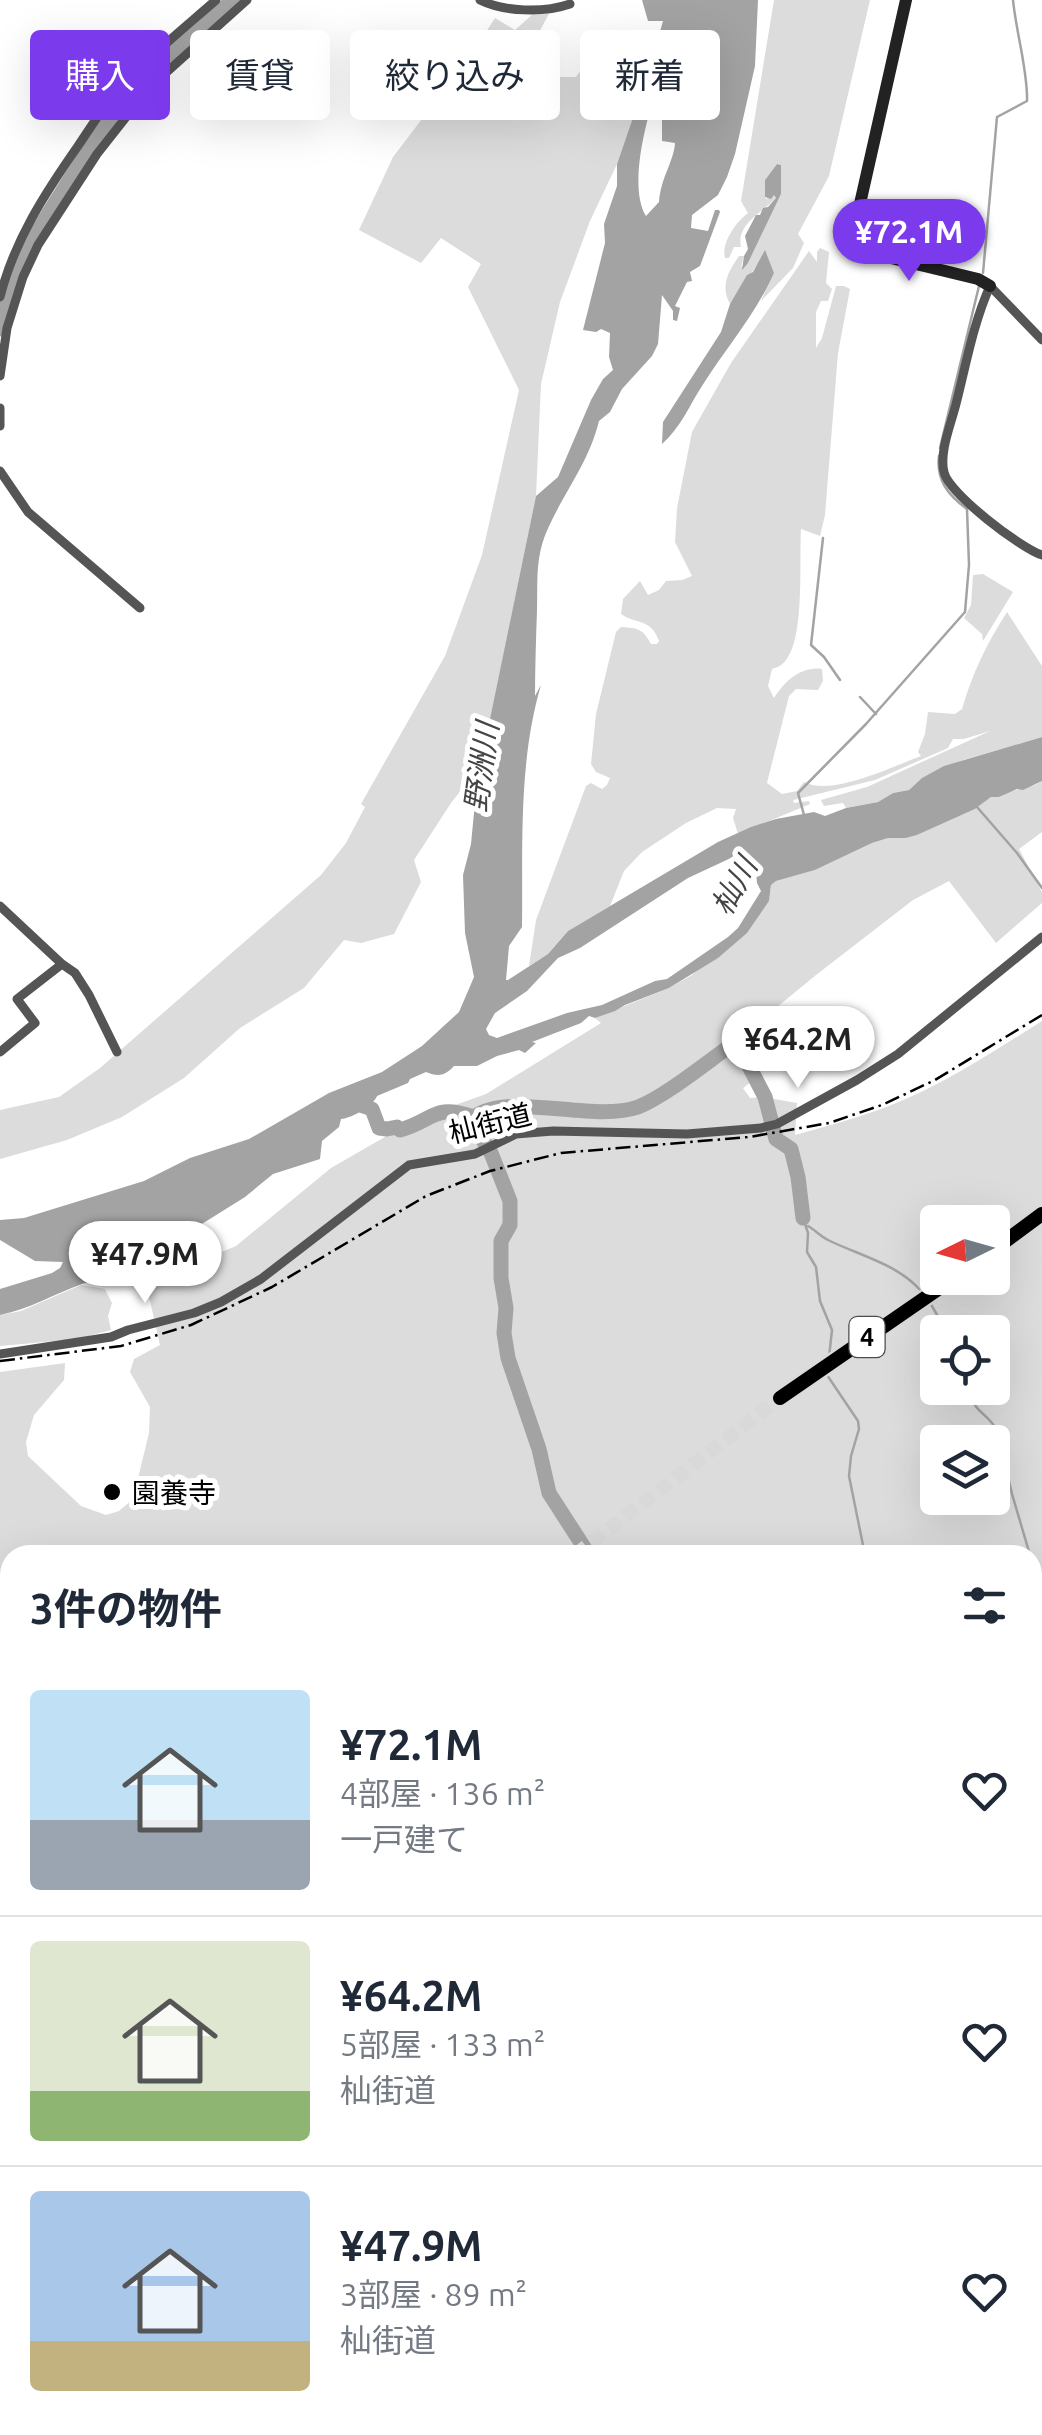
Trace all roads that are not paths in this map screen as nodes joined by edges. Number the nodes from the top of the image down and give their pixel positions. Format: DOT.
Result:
graph roads {
  1 [pos="216,0"];
  2 [pos="247,0"];
  3 [pos="480,0"];
  4 [pos="906,0"];
  5 [pos="570,4"];
  6 [pos="20,237"];
  7 [pos="38,245"];
  8 [pos="983,282"];
  9 [pos="0,297"];
  10 [pos="1042,340"];
  11 [pos="0,376"];
  12 [pos="0,408"];
  13 [pos="0,426"];
  14 [pos="0,471"];
  15 [pos="1042,555"];
  16 [pos="140,608"];
  17 [pos="0,906"];
  18 [pos="1042,937"];
  19 [pos="62,964"];
  20 [pos="0,1052"];
  21 [pos="117,1052"];
  22 [pos="1042,1214"];
  23 [pos="1010,1238"];
  24 [pos="929,1295"];
  25 [pos="0,1354"];
  26 [pos="780,1398"];
  1 -- 6 [label="street"];
  2 -- 7 [label="street"];
  3 -- 5 [label="street"];
  4 -- 8 [label="street"];
  6 -- 7 [label="street"];
  6 -- 9 [label="street"];
  7 -- 11 [label="street"];
  8 -- 10 [label="street"];
  8 -- 15 [label="street"];
  12 -- 13 [label="street"];
  14 -- 16 [label="street"];
  17 -- 19 [label="street"];
  18 -- 25 [label="street, 杣街道"];
  19 -- 20 [label="street"];
  19 -- 21 [label="street"];
  22 -- 23 [label="main road"];
  24 -- 26 [label="main road, 4"];
}
